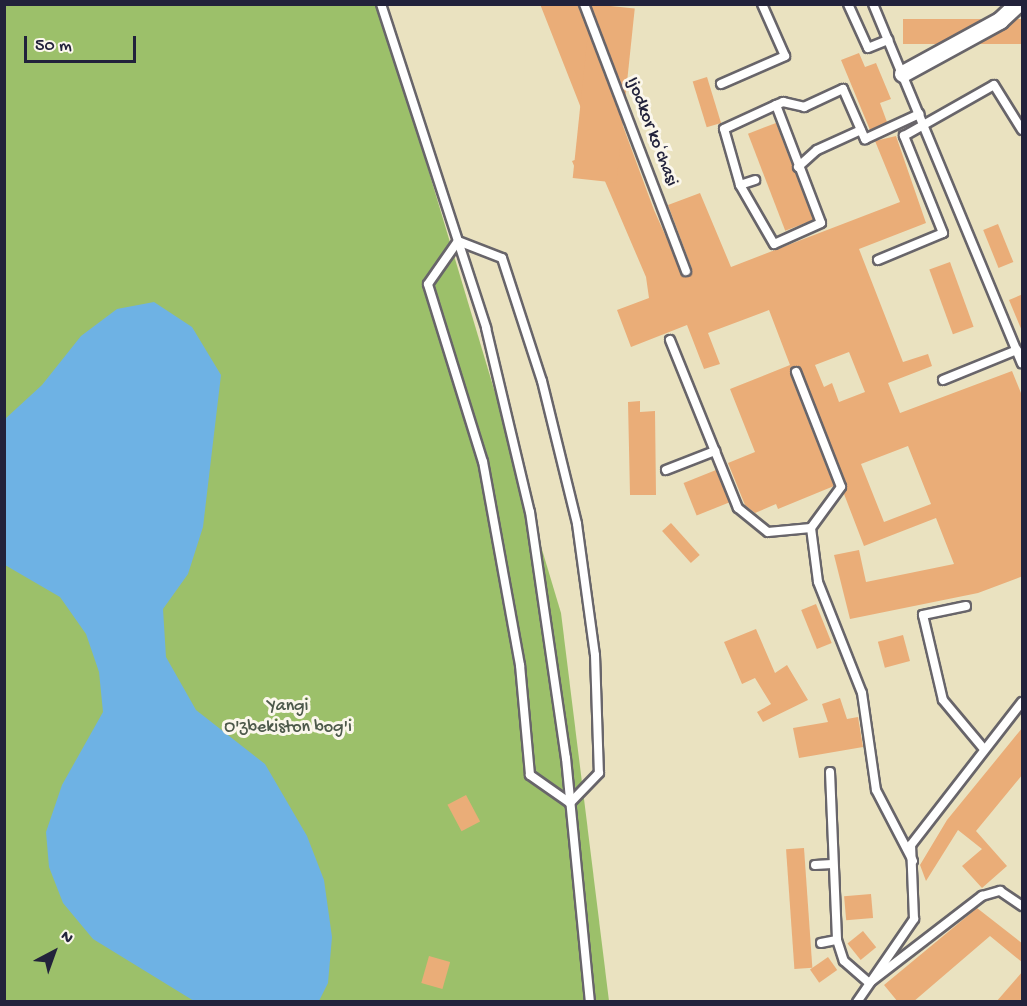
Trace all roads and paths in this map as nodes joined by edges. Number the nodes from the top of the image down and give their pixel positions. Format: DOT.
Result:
graph roads {
  1 [pos="381,4"];
  2 [pos="584,4"];
  3 [pos="762,4"];
  4 [pos="848,4"];
  5 [pos="873,4"];
  6 [pos="1018,4"];
  7 [pos="888,40"];
  8 [pos="903,74"];
  9 [pos="721,84"];
  10 [pos="776,105"];
  11 [pos="919,114"];
  12 [pos="925,126"];
  13 [pos="861,130"];
  14 [pos="1023,130"];
  15 [pos="798,167"];
  16 [pos="755,180"];
  17 [pos="740,185"];
  18 [pos="458,241"];
  19 [pos="878,260"];
  20 [pos="686,271"];
  21 [pos="670,340"];
  22 [pos="1017,350"];
  23 [pos="1023,363"];
  24 [pos="796,372"];
  25 [pos="942,380"];
  26 [pos="715,451"];
  27 [pos="666,470"];
  28 [pos="811,528"];
  29 [pos="966,606"];
  30 [pos="1023,702"];
  31 [pos="984,749"];
  32 [pos="830,772"];
  33 [pos="570,803"];
  34 [pos="913,861"];
  35 [pos="832,864"];
  36 [pos="815,865"];
  37 [pos="1023,906"];
  38 [pos="837,940"];
  39 [pos="821,943"];
  40 [pos="869,983"];
  41 [pos="590,1002"];
  42 [pos="857,1002"];
  1 -- 18 [label="lane"];
  2 -- 20 [label="lane, Ijodkor koʻchasi"];
  3 -- 9 [label="lane"];
  4 -- 7 [label="lane"];
  5 -- 7 [label="lane"];
  6 -- 8 [label="street"];
  7 -- 8 [label="lane"];
  8 -- 11 [label="lane"];
  10 -- 13 [label="lane"];
  10 -- 15 [label="lane"];
  10 -- 17 [label="lane"];
  11 -- 12 [label="lane"];
  11 -- 13 [label="lane"];
  12 -- 14 [label="lane"];
  12 -- 19 [label="lane"];
  12 -- 22 [label="lane"];
  13 -- 15 [label="lane"];
  15 -- 17 [label="lane"];
  16 -- 17 [label="lane"];
  18 -- 33 [label="lane"];
  18 -- 33 [label="lane"];
  18 -- 33 [label="lane"];
  21 -- 26 [label="lane"];
  22 -- 23 [label="lane"];
  22 -- 25 [label="lane"];
  24 -- 28 [label="lane"];
  26 -- 27 [label="lane"];
  26 -- 28 [label="lane"];
  28 -- 34 [label="lane"];
  29 -- 31 [label="lane"];
  30 -- 31 [label="lane"];
  31 -- 34 [label="lane"];
  32 -- 35 [label="lane"];
  33 -- 41 [label="lane"];
  34 -- 40 [label="lane"];
  35 -- 36 [label="lane"];
  35 -- 38 [label="lane"];
  37 -- 40 [label="lane"];
  38 -- 39 [label="lane"];
  38 -- 40 [label="lane"];
  40 -- 42 [label="lane"];
}
